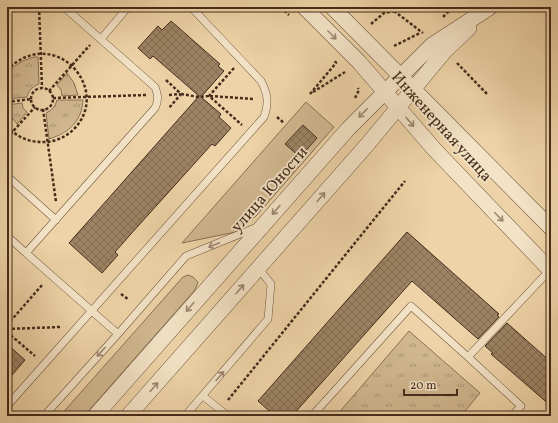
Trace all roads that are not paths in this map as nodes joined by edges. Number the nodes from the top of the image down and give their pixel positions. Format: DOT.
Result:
graph roads {
  1 [pos="12,7"];
  2 [pos="64,7"];
  3 [pos="128,7"];
  4 [pos="191,7"];
  5 [pos="304,7"];
  6 [pos="332,7"];
  7 [pos="490,8"];
  8 [pos="7,13"];
  9 [pos="99,38"];
  10 [pos="440,47"];
  11 [pos="401,76"];
  12 [pos="414,89"];
  13 [pos="385,92"];
  14 [pos="398,108"];
  15 [pos="7,176"];
  16 [pos="57,218"];
  17 [pos="263,225"];
  18 [pos="551,228"];
  19 [pos="7,236"];
  20 [pos="26,253"];
  21 [pos="258,268"];
  22 [pos="550,270"];
  23 [pos="92,311"];
  24 [pos="118,334"];
  25 [pos="468,357"];
  26 [pos="203,396"];
  27 [pos="7,406"];
  28 [pos="44,416"];
  29 [pos="95,416"];
  30 [pos="128,416"];
  31 [pos="185,416"];
  32 [pos="228,416"];
  33 [pos="312,416"];
  34 [pos="512,416"];
  1 -- 8 [label="lane"];
  2 -- 9 [label="lane"];
  3 -- 9 [label="lane"];
  4 -- 23 [label="lane"];
  5 -- 13 [label="street, Инженерная улица, one-way"];
  6 -- 11 [label="street, Инженерная улица"];
  7 -- 10 [label="street, улица Юности"];
  9 -- 16 [label="lane"];
  10 -- 11 [label="street, улица Юности"];
  10 -- 12 [label="street, улица Юности"];
  11 -- 12 [label="street, Инженерная улица"];
  11 -- 13 [label="street, улица Юности"];
  12 -- 14 [label="street, улица Юности"];
  12 -- 18 [label="street, Инженерная улица"];
  13 -- 14 [label="street, Инженерная улица"];
  13 -- 17 [label="street, улица Юности, one-way"];
  21 -- 14 [label="street, улица Юности, one-way"];
  14 -- 22 [label="street, Инженерная улица, one-way"];
  15 -- 16 [label="lane"];
  16 -- 20 [label="lane"];
  17 -- 24 [label="lane, one-way"];
  17 -- 29 [label="street, улица Юности, one-way"];
  19 -- 20 [label="lane"];
  20 -- 23 [label="lane"];
  26 -- 21 [label="lane, one-way"];
  30 -- 21 [label="street, улица Юности, one-way"];
  22 -- 25 [label="lane"];
  23 -- 24 [label="lane"];
  23 -- 27 [label="lane"];
  24 -- 28 [label="lane, one-way"];
  25 -- 33 [label="lane"];
  25 -- 34 [label="lane"];
  26 -- 31 [label="lane"];
  26 -- 32 [label="lane"];
}
